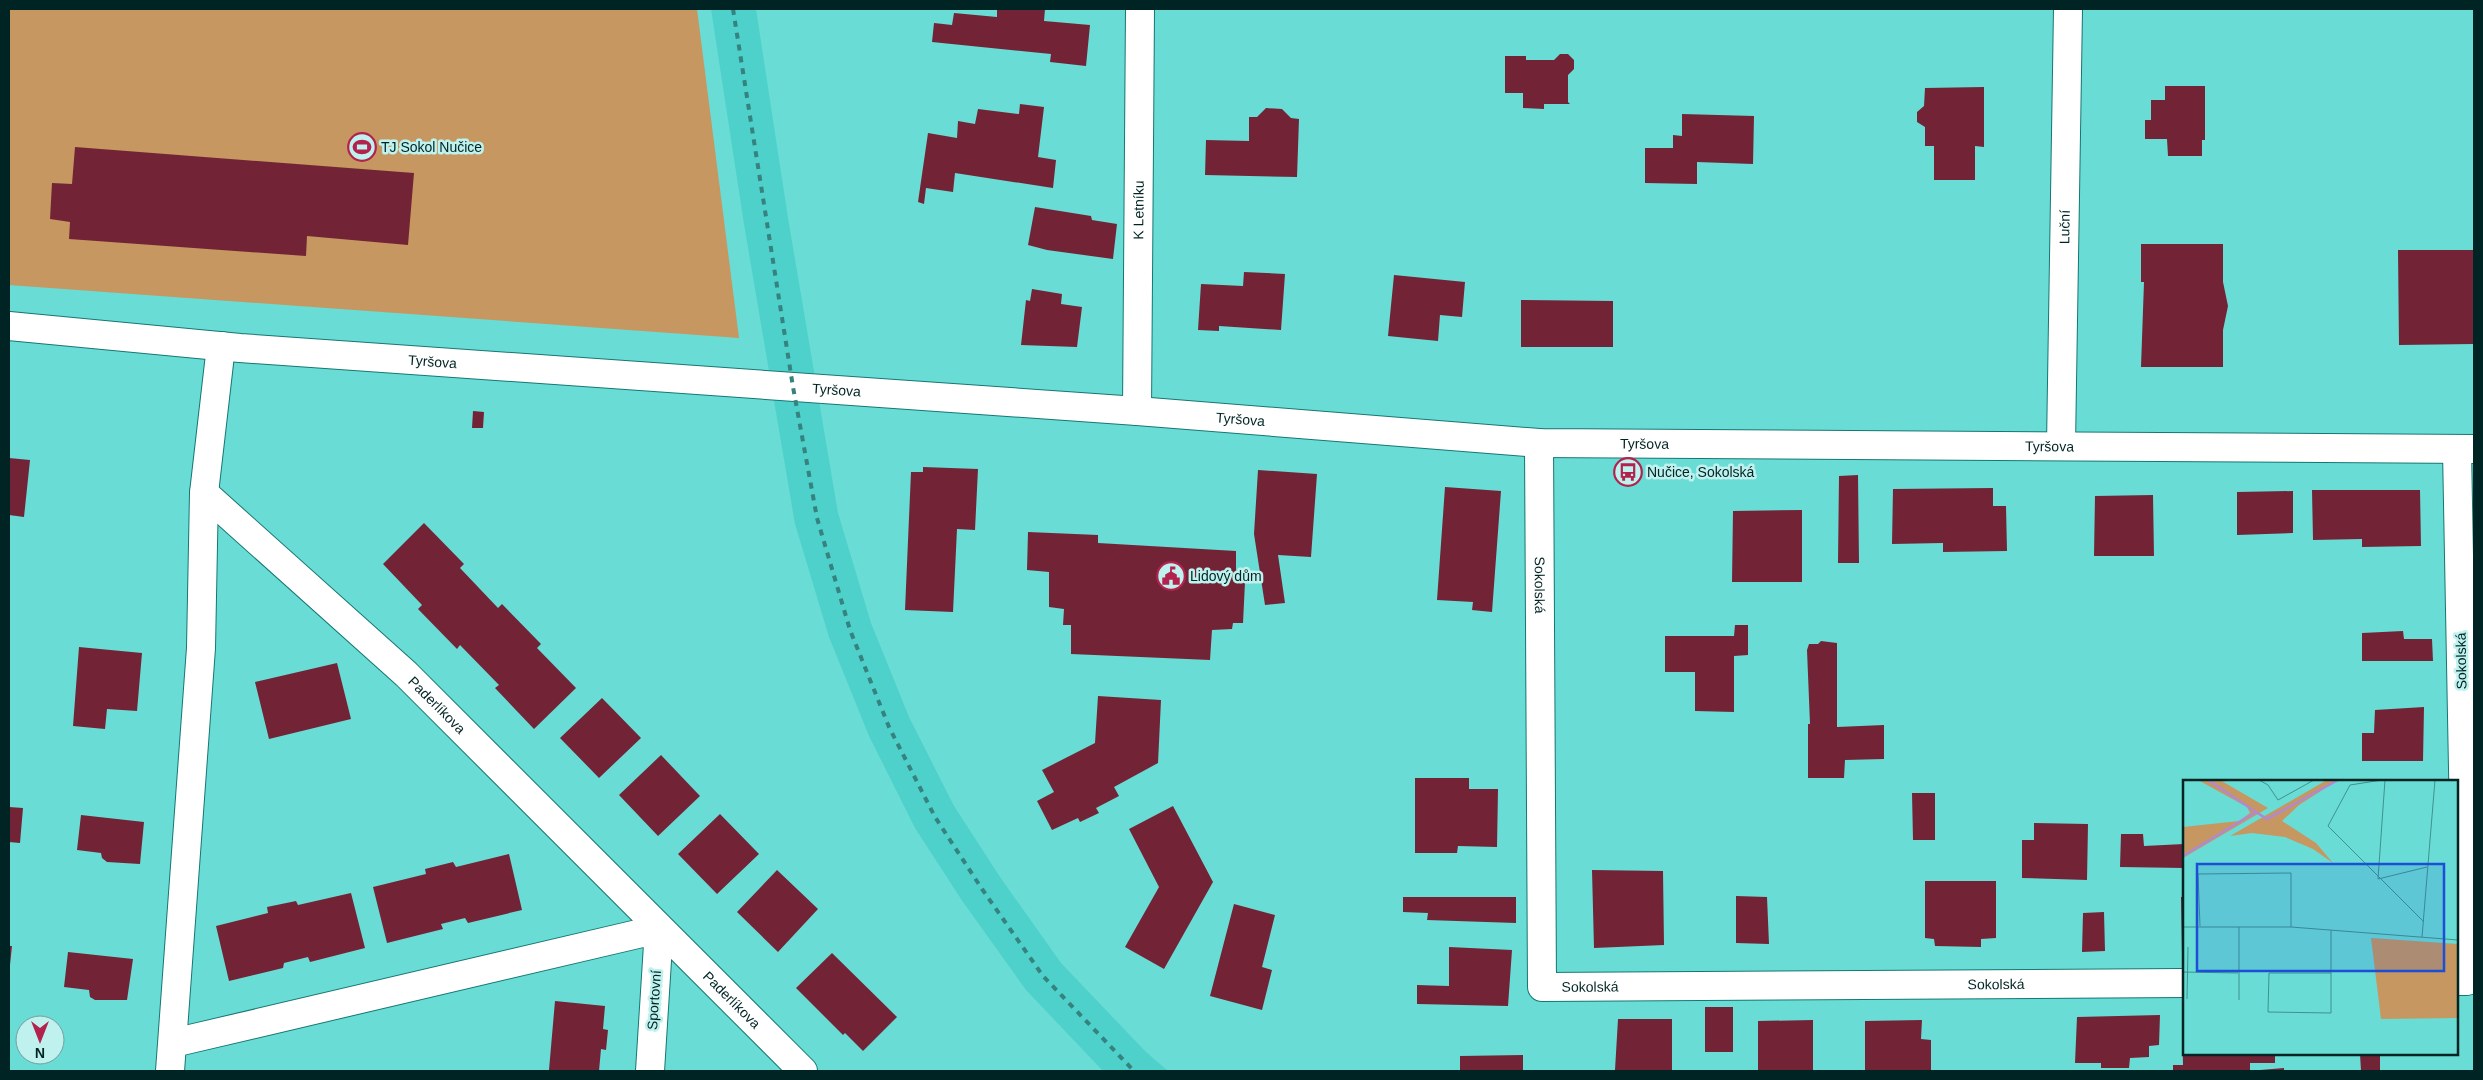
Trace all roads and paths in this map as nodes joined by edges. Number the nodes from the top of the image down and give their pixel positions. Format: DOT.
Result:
graph roads {
  1 [pos="1140,9"];
  2 [pos="2068,9"];
  3 [pos="9,326"];
  4 [pos="221,346"];
  5 [pos="1137,411"];
  6 [pos="1538,443"];
  7 [pos="2061,445"];
  8 [pos="2466,450"];
  9 [pos="204,493"];
  10 [pos="659,929"];
  11 [pos="2458,981"];
  12 [pos="2183,983"];
  13 [pos="173,1042"];
  14 [pos="170,1071"];
  15 [pos="650,1071"];
  16 [pos="803,1071"];
  1 -- 5 [label="street, K Letníku"];
  2 -- 7 [label="street, Luční"];
  3 -- 4 [label="street, Tyršova"];
  4 -- 5 [label="street, Tyršova"];
  4 -- 9 [label="street"];
  5 -- 6 [label="street, Tyršova"];
  6 -- 7 [label="street, Tyršova"];
  6 -- 12 [label="street, Sokolská"];
  7 -- 8 [label="street, Tyršova"];
  8 -- 11 [label="street, Sokolská"];
  9 -- 10 [label="street, Paderlíkova"];
  9 -- 13 [label="street"];
  10 -- 13 [label="street"];
  10 -- 15 [label="street, Sportovní"];
  10 -- 16 [label="street, Paderlíkova"];
  13 -- 14 [label="street"];
}
